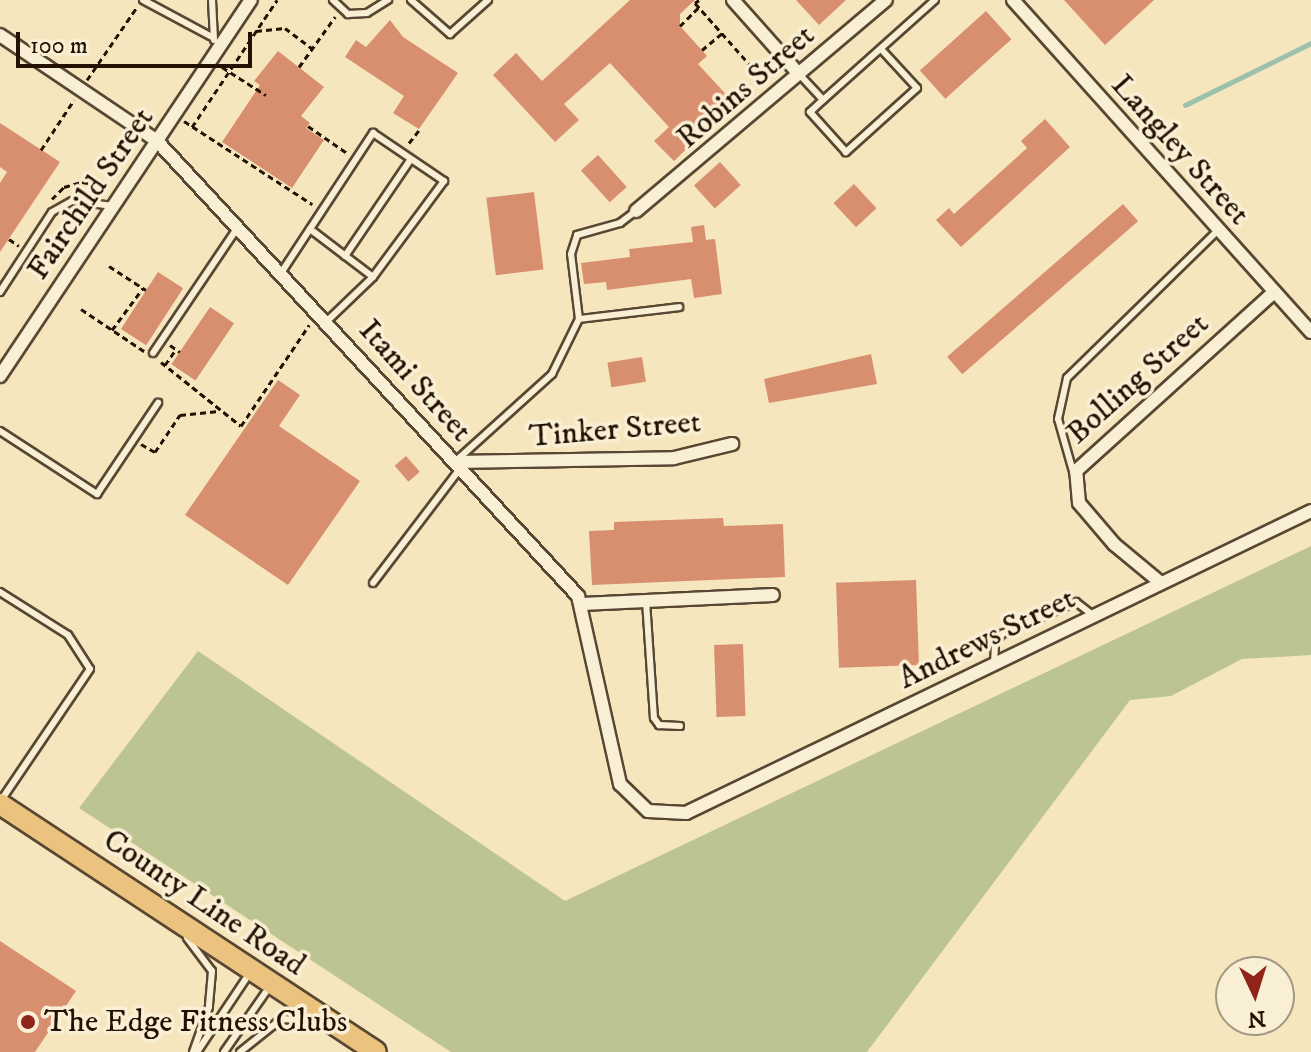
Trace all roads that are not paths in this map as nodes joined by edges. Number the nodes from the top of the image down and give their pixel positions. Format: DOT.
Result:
graph roads {
  1 [pos="142,0"];
  2 [pos="212,0"];
  3 [pos="251,0"];
  4 [pos="333,0"];
  5 [pos="388,0"];
  6 [pos="411,0"];
  7 [pos="488,0"];
  8 [pos="733,0"];
  9 [pos="886,0"];
  10 [pos="935,0"];
  11 [pos="1013,0"];
  12 [pos="0,35"];
  13 [pos="216,42"];
  14 [pos="881,49"];
  15 [pos="799,74"];
  16 [pos="823,100"];
  17 [pos="157,141"];
  18 [pos="411,159"];
  19 [pos="114,206"];
  20 [pos="636,211"];
  21 [pos="238,226"];
  22 [pos="310,229"];
  23 [pos="1216,232"];
  24 [pos="345,256"];
  25 [pos="281,273"];
  26 [pos="373,277"];
  27 [pos="0,292"];
  28 [pos="1274,292"];
  29 [pos="679,307"];
  30 [pos="322,317"];
  31 [pos="579,319"];
  32 [pos="1311,332"];
  33 [pos="153,353"];
  34 [pos="1,370"];
  35 [pos="158,403"];
  36 [pos="0,431"];
  37 [pos="732,444"];
  38 [pos="457,466"];
  39 [pos="1075,479"];
  40 [pos="1311,511"];
  41 [pos="373,583"];
  42 [pos="1161,583"];
  43 [pos="0,592"];
  44 [pos="773,595"];
  45 [pos="646,601"];
  46 [pos="582,604"];
  47 [pos="1094,616"];
  48 [pos="994,665"];
  49 [pos="680,726"];
  50 [pos="0,803"];
  51 [pos="167,914"];
  52 [pos="251,971"];
  53 [pos="271,984"];
  54 [pos="372,1050"];
  55 [pos="195,1052"];
  56 [pos="224,1052"];
  57 [pos="240,1052"];
  1 -- 13 [label="lane"];
  2 -- 13 [label="lane"];
  3 -- 13 [label="street, Fairchild Street"];
  4 -- 5 [label="lane"];
  6 -- 7 [label="lane"];
  8 -- 15 [label="street"];
  9 -- 15 [label="street, Robins Street"];
  10 -- 14 [label="lane"];
  11 -- 23 [label="street, Langley Street"];
  12 -- 17 [label="street, Itami Street"];
  13 -- 17 [label="street, Fairchild Street"];
  14 -- 16 [label="lane"];
  14 -- 16 [label="lane"];
  15 -- 16 [label="lane"];
  15 -- 20 [label="street, Robins Street"];
  17 -- 19 [label="street, Fairchild Street"];
  17 -- 21 [label="street, Itami Street"];
  18 -- 22 [label="lane"];
  18 -- 24 [label="lane"];
  18 -- 26 [label="lane"];
  19 -- 27 [label="lane"];
  19 -- 34 [label="street, Fairchild Street"];
  20 -- 31 [label="lane"];
  21 -- 25 [label="street, Itami Street"];
  21 -- 33 [label="lane"];
  22 -- 24 [label="lane"];
  22 -- 25 [label="lane"];
  23 -- 28 [label="street, Langley Street"];
  23 -- 39 [label="lane"];
  24 -- 26 [label="lane"];
  25 -- 30 [label="street, Itami Street"];
  26 -- 30 [label="lane"];
  28 -- 32 [label="street, Langley Street"];
  28 -- 39 [label="street, Bolling Street"];
  29 -- 31 [label="lane"];
  30 -- 38 [label="street, Itami Street"];
  31 -- 38 [label="lane"];
  35 -- 36 [label="lane"];
  37 -- 38 [label="street, Tinker Street"];
  38 -- 41 [label="lane"];
  38 -- 46 [label="street, Itami Street"];
  39 -- 42 [label="street, Bolling Street"];
  40 -- 42 [label="street, Andrews Street"];
  42 -- 47 [label="street, Andrews Street"];
  43 -- 50 [label="lane"];
  44 -- 45 [label="street"];
  45 -- 46 [label="street"];
  45 -- 49 [label="lane"];
  46 -- 48 [label="street, Andrews Street"];
  47 -- 48 [label="street, Andrews Street"];
  47 -- 48 [label="lane"];
  50 -- 51 [label="main road, County Line Road"];
  51 -- 52 [label="main road, County Line Road"];
  51 -- 55 [label="lane"];
  52 -- 53 [label="main road, County Line Road"];
  52 -- 55 [label="lane"];
  53 -- 54 [label="main road, County Line Road"];
  53 -- 56 [label="lane"];
  54 -- 57 [label="lane"];
}
